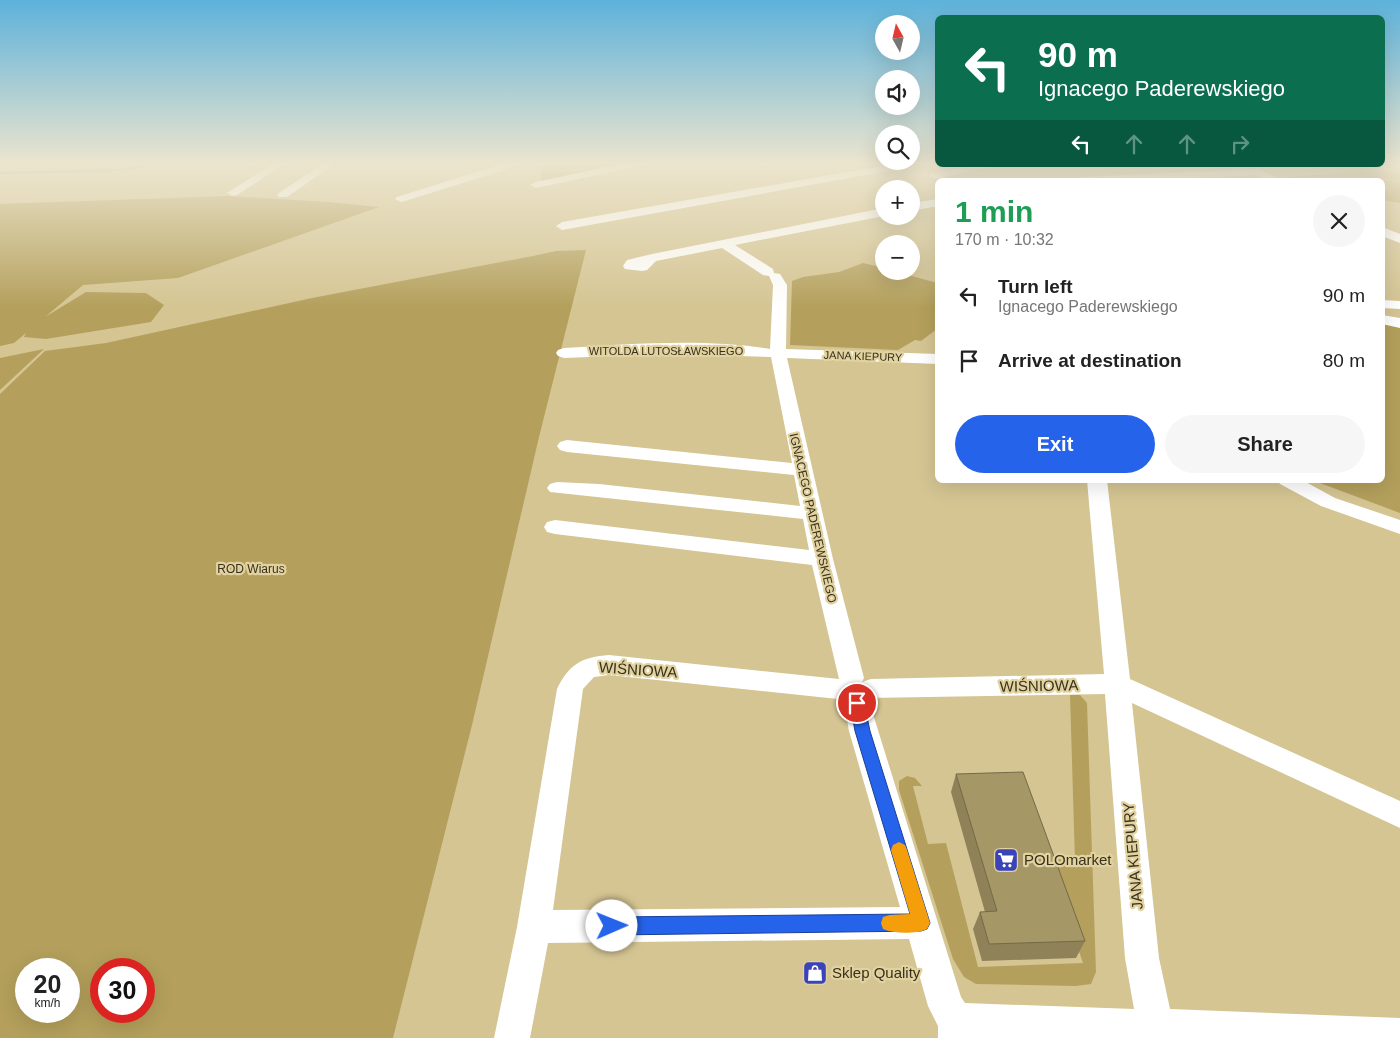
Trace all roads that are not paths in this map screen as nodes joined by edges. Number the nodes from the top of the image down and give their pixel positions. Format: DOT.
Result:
graph roads {
  1 [pos="648,211"];
  2 [pos="875,214"];
  3 [pos="562,226"];
  4 [pos="1385,230"];
  5 [pos="1400,236"];
  6 [pos="1385,238"];
  7 [pos="724,244"];
  8 [pos="652,258"];
  9 [pos="1385,304"];
  10 [pos="1400,305"];
  11 [pos="1385,320"];
  12 [pos="1400,323"];
  13 [pos="564,352"];
  14 [pos="778,353"];
  15 [pos="935,359"];
  16 [pos="567,446"];
  17 [pos="802,470"];
  18 [pos="1097,483"];
  19 [pos="1293,483"];
  20 [pos="556,488"];
  21 [pos="813,514"];
  22 [pos="555,526"];
  23 [pos="1400,527"];
  24 [pos="822,559"];
  25 [pos="1117,684"];
  26 [pos="854,690"];
  27 [pos="1400,815"];
  28 [pos="921,923"];
  29 [pos="534,927"];
  30 [pos="1156,1027"];
  31 [pos="956,1030"];
  32 [pos="1400,1036"];
  33 [pos="512,1038"];
  1 -- 3 [label="street"];
  2 -- 7 [label="street"];
  4 -- 5 [label="street"];
  5 -- 6 [label="street"];
  7 -- 8 [label="street"];
  7 -- 14 [label="street, IGNACEGO PADEREWSKIEGO"];
  9 -- 10 [label="street"];
  11 -- 12 [label="street"];
  13 -- 14 [label="street, WITOLDA LUTOSŁAWSKIEGO"];
  14 -- 15 [label="street, JANA KIEPURY"];
  14 -- 17 [label="street, IGNACEGO PADEREWSKIEGO"];
  16 -- 17 [label="street"];
  17 -- 21 [label="street, IGNACEGO PADEREWSKIEGO"];
  18 -- 25 [label="street, JANA KIEPURY"];
  19 -- 23 [label="street"];
  20 -- 21 [label="street"];
  21 -- 24 [label="street, IGNACEGO PADEREWSKIEGO"];
  22 -- 24 [label="street"];
  24 -- 26 [label="street, IGNACEGO PADEREWSKIEGO"];
  25 -- 26 [label="street, WIŚNIOWA"];
  25 -- 27 [label="street"];
  25 -- 30 [label="street, JANA KIEPURY"];
  26 -- 28 [label="street, IGNACEGO PADEREWSKIEGO"];
  26 -- 29 [label="street, WIŚNIOWA"];
  28 -- 29 [label="street"];
  28 -- 31 [label="street, IGNACEGO PADEREWSKIEGO"];
  29 -- 33 [label="street, WIŚNIOWA"];
  30 -- 31 [label="street"];
  30 -- 32 [label="street"];
}
